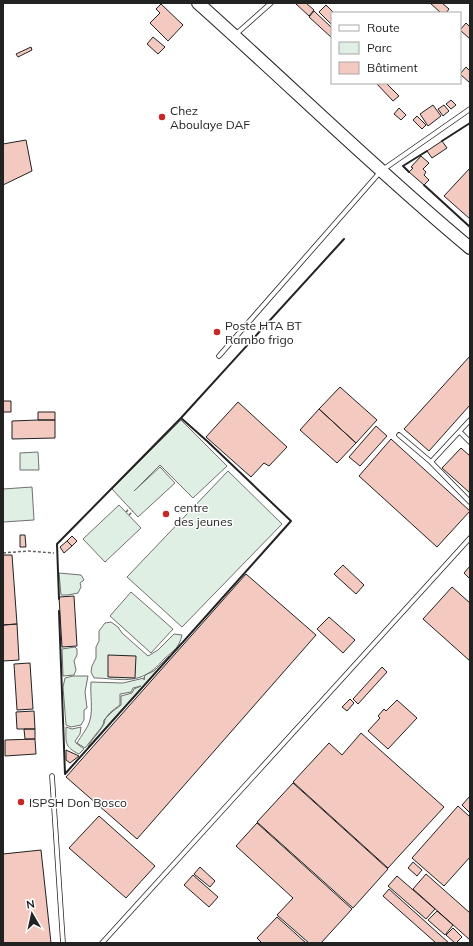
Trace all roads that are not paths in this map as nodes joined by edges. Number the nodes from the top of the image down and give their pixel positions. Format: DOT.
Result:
graph roads {
  1 [pos="198,3"];
  2 [pos="271,3"];
  3 [pos="235,36"];
  4 [pos="470,109"];
  5 [pos="381,171"];
  6 [pos="470,248"];
  7 [pos="219,356"];
  8 [pos="470,420"];
  9 [pos="460,432"];
  10 [pos="399,435"];
  11 [pos="470,442"];
  12 [pos="431,462"];
  13 [pos="470,502"];
  14 [pos="470,538"];
  15 [pos="52,776"];
  16 [pos="63,943"];
  17 [pos="102,943"];
  1 -- 3 [label="main road"];
  2 -- 3 [label="lane"];
  3 -- 5 [label="main road"];
  4 -- 5 [label="lane"];
  5 -- 6 [label="main road"];
  5 -- 7 [label="lane"];
  8 -- 9 [label="lane"];
  9 -- 11 [label="lane"];
  9 -- 12 [label="lane"];
  10 -- 12 [label="lane"];
  12 -- 13 [label="lane"];
  14 -- 17 [label="lane"];
  15 -- 16 [label="lane"];
}
